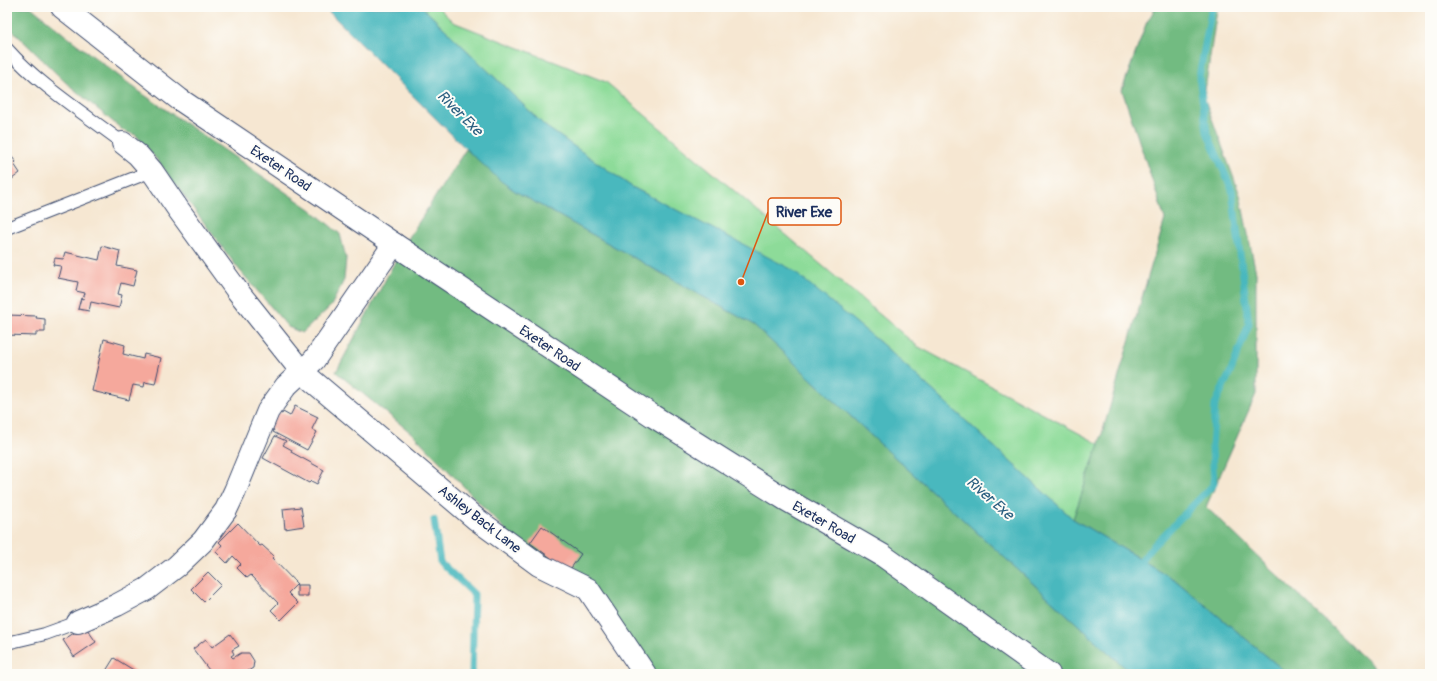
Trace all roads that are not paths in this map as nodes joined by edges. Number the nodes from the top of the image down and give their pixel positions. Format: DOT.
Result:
graph roads {
  1 [pos="62,7"];
  2 [pos="7,49"];
  3 [pos="123,143"];
  4 [pos="152,171"];
  5 [pos="7,228"];
  6 [pos="394,244"];
  7 [pos="302,372"];
  8 [pos="78,622"];
  9 [pos="7,643"];
  10 [pos="645,674"];
  11 [pos="1049,674"];
  1 -- 6 [label="street, Exeter Road"];
  2 -- 3 [label="lane"];
  3 -- 4 [label="street"];
  4 -- 5 [label="lane"];
  4 -- 7 [label="street"];
  6 -- 7 [label="street"];
  6 -- 11 [label="street, Exeter Road"];
  7 -- 8 [label="street"];
  7 -- 10 [label="street, Ashley Back Lane"];
  8 -- 9 [label="lane"];
}
